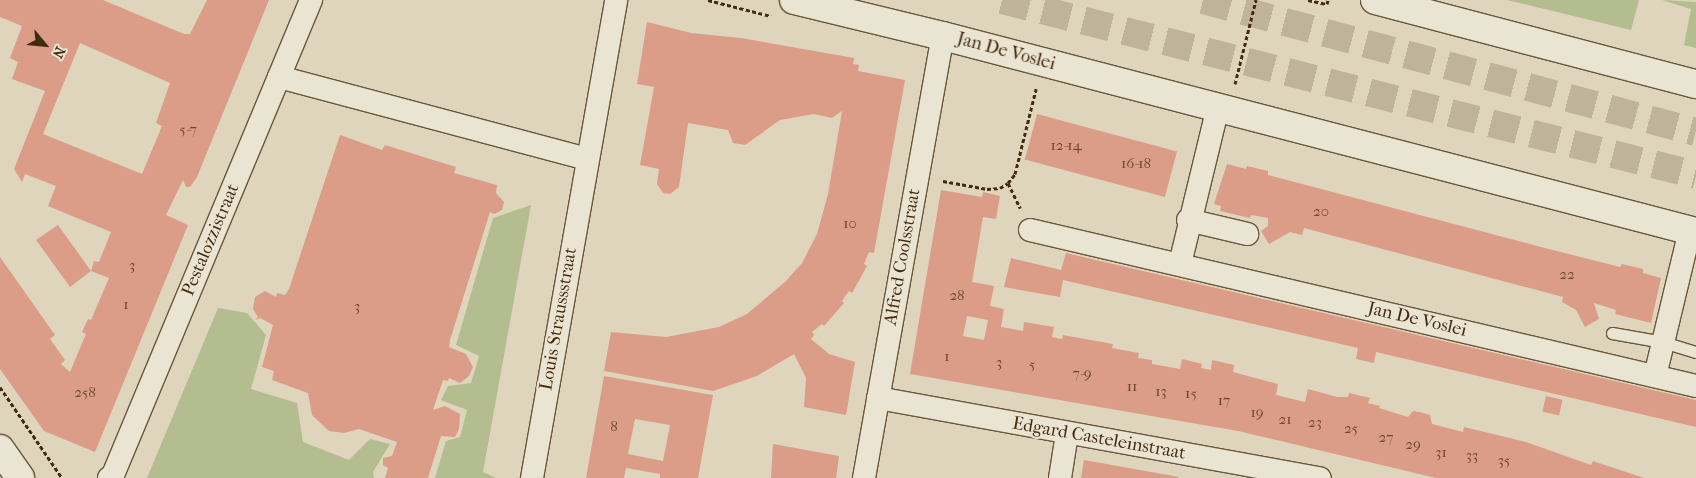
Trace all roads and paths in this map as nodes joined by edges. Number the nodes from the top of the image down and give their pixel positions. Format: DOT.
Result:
graph roads {
  1 [pos="311,0"];
  2 [pos="616,0"];
  3 [pos="794,0"];
  4 [pos="1256,0"];
  5 [pos="1308,0"];
  6 [pos="1328,0"];
  7 [pos="1375,0"];
  8 [pos="943,36"];
  9 [pos="279,77"];
  10 [pos="1037,83"];
  11 [pos="1696,84"];
  12 [pos="1222,96"];
  13 [pos="587,159"];
  14 [pos="918,177"];
  15 [pos="1188,220"];
  16 [pos="1030,230"];
  17 [pos="1693,231"];
  18 [pos="1248,234"];
  19 [pos="1180,264"];
  20 [pos="1612,333"];
  21 [pos="1663,342"];
  22 [pos="1696,352"];
  23 [pos="1655,376"];
  24 [pos="1696,386"];
  25 [pos="0,387"];
  26 [pos="878,398"];
  27 [pos="1067,434"];
  28 [pos="0,449"];
  29 [pos="20,478"];
  30 [pos="62,478"];
  31 [pos="109,478"];
  32 [pos="532,478"];
  33 [pos="864,478"];
  34 [pos="1060,478"];
  35 [pos="1320,478"];
  1 -- 9 [label="street, Pestalozzistraat"];
  2 -- 13 [label="street, Louis Straussstraat"];
  3 -- 8 [label="main road, Jan De Voslei"];
  4 -- 12 [label="path"];
  5 -- 6 [label="path"];
  7 -- 11 [label="main road"];
  8 -- 12 [label="main road, Jan De Voslei"];
  8 -- 14 [label="street, Alfred Coolsstraat"];
  9 -- 13 [label="street"];
  9 -- 31 [label="street, Pestalozzistraat"];
  10 -- 14 [label="path"];
  12 -- 15 [label="street"];
  12 -- 17 [label="main road, Jan De Voslei"];
  13 -- 32 [label="street, Louis Straussstraat"];
  14 -- 26 [label="street, Alfred Coolsstraat"];
  15 -- 18 [label="street"];
  15 -- 19 [label="street"];
  16 -- 19 [label="street, Jan De Voslei"];
  17 -- 21 [label="street, Jan De Voslei"];
  19 -- 23 [label="street, Jan De Voslei"];
  20 -- 21 [label="lane"];
  21 -- 22 [label="lane"];
  21 -- 23 [label="street, Jan De Voslei"];
  23 -- 24 [label="street, Jan De Voslei"];
  25 -- 30 [label="path"];
  26 -- 27 [label="street, Edgard Casteleinstraat"];
  26 -- 33 [label="street, Alfred Coolsstraat"];
  27 -- 34 [label="street"];
  27 -- 35 [label="street, Edgard Casteleinstraat"];
  28 -- 29 [label="main road"];
}
